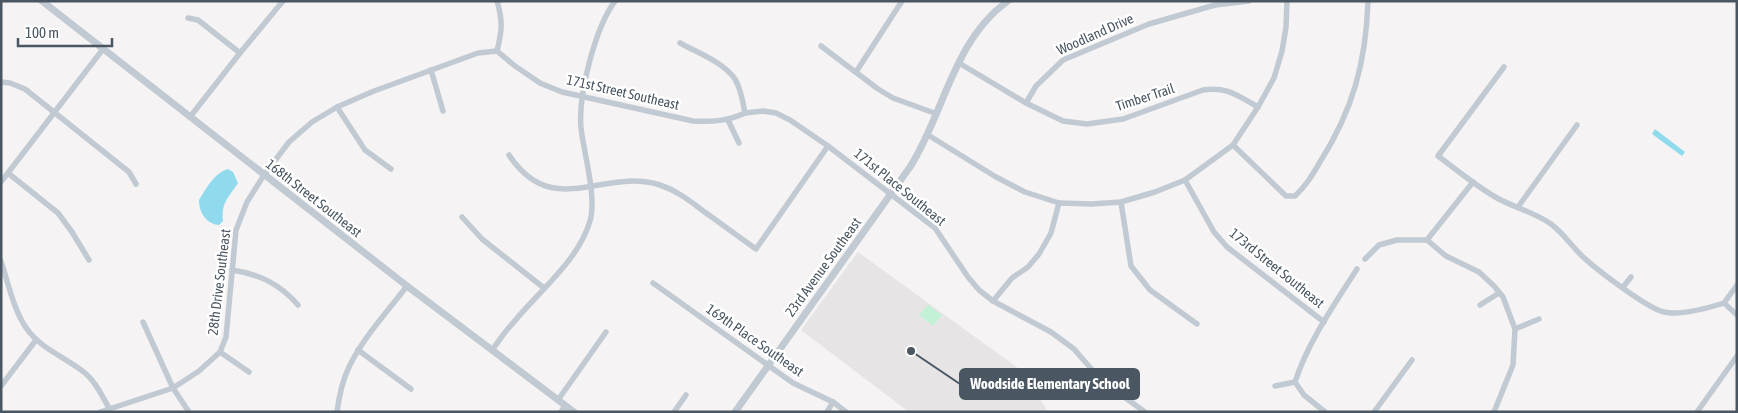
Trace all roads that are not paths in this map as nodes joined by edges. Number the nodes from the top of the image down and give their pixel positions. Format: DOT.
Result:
graph roads {
  1 [pos="42,1"];
  2 [pos="497,1"];
  3 [pos="615,1"];
  4 [pos="902,1"];
  5 [pos="1008,1"];
  6 [pos="1249,1"];
  7 [pos="1287,1"];
  8 [pos="1368,1"];
  9 [pos="280,2"];
  10 [pos="188,18"];
  11 [pos="680,44"];
  12 [pos="821,46"];
  13 [pos="103,49"];
  14 [pos="497,51"];
  15 [pos="240,53"];
  16 [pos="959,62"];
  17 [pos="1504,67"];
  18 [pos="431,70"];
  19 [pos="856,72"];
  20 [pos="1,82"];
  21 [pos="583,97"];
  22 [pos="1026,103"];
  23 [pos="337,107"];
  24 [pos="1258,107"];
  25 [pos="443,111"];
  26 [pos="54,112"];
  27 [pos="745,113"];
  28 [pos="937,114"];
  29 [pos="190,117"];
  30 [pos="728,120"];
  31 [pos="1577,125"];
  32 [pos="928,135"];
  33 [pos="739,143"];
  34 [pos="1233,145"];
  35 [pos="828,146"];
  36 [pos="509,155"];
  37 [pos="392,169"];
  38 [pos="8,173"];
  39 [pos="264,175"];
  40 [pos="1185,180"];
  41 [pos="1,182"];
  42 [pos="1473,182"];
  43 [pos="136,184"];
  44 [pos="590,186"];
  45 [pos="891,194"];
  46 [pos="1121,202"];
  47 [pos="1059,203"];
  48 [pos="1518,206"];
  49 [pos="462,217"];
  50 [pos="1427,240"];
  51 [pos="1365,258"];
  52 [pos="89,260"];
  53 [pos="1,261"];
  54 [pos="1356,269"];
  55 [pos="232,270"];
  56 [pos="1631,277"];
  57 [pos="8,282"];
  58 [pos="653,283"];
  59 [pos="1,285"];
  60 [pos="1737,285"];
  61 [pos="407,286"];
  62 [pos="1623,287"];
  63 [pos="544,288"];
  64 [pos="1499,293"];
  65 [pos="993,301"];
  66 [pos="1724,304"];
  67 [pos="298,305"];
  68 [pos="1480,305"];
  69 [pos="1737,315"];
  70 [pos="1539,319"];
  71 [pos="143,322"];
  72 [pos="1324,322"];
  73 [pos="1197,324"];
  74 [pos="1515,329"];
  75 [pos="606,332"];
  76 [pos="36,340"];
  77 [pos="358,350"];
  78 [pos="492,350"];
  79 [pos="220,352"];
  80 [pos="1737,356"];
  81 [pos="1412,360"];
  82 [pos="768,365"];
  83 [pos="249,372"];
  84 [pos="1295,382"];
  85 [pos="1,386"];
  86 [pos="1275,386"];
  87 [pos="173,388"];
  88 [pos="411,389"];
  89 [pos="686,395"];
  90 [pos="558,400"];
  91 [pos="833,402"];
  92 [pos="109,408"];
  93 [pos="563,409"];
  94 [pos="100,412"];
  95 [pos="189,412"];
  96 [pos="336,412"];
  97 [pos="574,412"];
  98 [pos="674,412"];
  99 [pos="735,412"];
  100 [pos="827,412"];
  101 [pos="846,412"];
  102 [pos="1146,412"];
  103 [pos="1325,412"];
  104 [pos="1374,412"];
  105 [pos="1494,412"];
  106 [pos="1697,412"];
  1 -- 13 [label="street, 168th Street Southeast"];
  2 -- 14 [label="street"];
  3 -- 21 [label="street"];
  4 -- 19 [label="street"];
  5 -- 16 [label="street, 23rd Avenue Southeast"];
  6 -- 22 [label="street, Woodland Drive"];
  7 -- 24 [label="street"];
  8 -- 34 [label="street"];
  9 -- 15 [label="street"];
  10 -- 15 [label="street"];
  11 -- 27 [label="street"];
  12 -- 19 [label="street"];
  13 -- 26 [label="street"];
  13 -- 29 [label="street, 168th Street Southeast"];
  14 -- 18 [label="street, 28th Drive Southeast"];
  14 -- 21 [label="street, 171st Street Southeast"];
  15 -- 29 [label="street"];
  16 -- 22 [label="street, Timber Trail"];
  16 -- 28 [label="street, 23rd Avenue Southeast"];
  17 -- 42 [label="street"];
  18 -- 23 [label="street, 28th Drive Southeast"];
  18 -- 25 [label="street"];
  19 -- 28 [label="street"];
  20 -- 26 [label="street"];
  21 -- 30 [label="street, 171st Street Southeast"];
  21 -- 44 [label="street"];
  22 -- 24 [label="street, Timber Trail"];
  23 -- 37 [label="street"];
  23 -- 39 [label="street, 28th Drive Southeast"];
  24 -- 34 [label="street"];
  26 -- 38 [label="street"];
  26 -- 43 [label="street"];
  27 -- 30 [label="street, 171st Street Southeast"];
  27 -- 35 [label="street, 171st Place Southeast"];
  28 -- 32 [label="street, 23rd Avenue Southeast"];
  29 -- 39 [label="street, 168th Street Southeast"];
  30 -- 33 [label="street"];
  31 -- 48 [label="street"];
  32 -- 45 [label="street, 23rd Avenue Southeast"];
  32 -- 47 [label="street"];
  34 -- 40 [label="street"];
  35 -- 44 [label="street"];
  35 -- 45 [label="street, 171st Place Southeast"];
  36 -- 44 [label="street"];
  38 -- 41 [label="street"];
  38 -- 52 [label="street"];
  39 -- 55 [label="street, 28th Drive Southeast"];
  39 -- 61 [label="street, 168th Street Southeast"];
  40 -- 46 [label="street"];
  40 -- 72 [label="street, 173rd Street Southeast"];
  42 -- 48 [label="street"];
  42 -- 50 [label="street"];
  44 -- 63 [label="street"];
  45 -- 65 [label="street, 171st Place Southeast"];
  45 -- 82 [label="street, 23rd Avenue Southeast"];
  46 -- 47 [label="street"];
  46 -- 73 [label="street"];
  47 -- 65 [label="street"];
  48 -- 62 [label="street"];
  49 -- 63 [label="street"];
  50 -- 51 [label="street"];
  50 -- 64 [label="street"];
  53 -- 57 [label="street"];
  54 -- 72 [label="street"];
  55 -- 67 [label="street"];
  55 -- 79 [label="street, 28th Drive Southeast"];
  56 -- 62 [label="street"];
  57 -- 59 [label="street"];
  57 -- 76 [label="street"];
  58 -- 82 [label="street, 169th Place Southeast"];
  60 -- 66 [label="street"];
  61 -- 77 [label="street"];
  61 -- 78 [label="street, 168th Street Southeast"];
  62 -- 66 [label="street"];
  63 -- 78 [label="street"];
  64 -- 68 [label="street"];
  64 -- 74 [label="street"];
  65 -- 102 [label="street, 171st Place Southeast"];
  66 -- 69 [label="street"];
  70 -- 74 [label="street"];
  71 -- 87 [label="street"];
  72 -- 84 [label="street"];
  74 -- 105 [label="street"];
  75 -- 90 [label="street"];
  76 -- 85 [label="street"];
  76 -- 92 [label="street"];
  77 -- 88 [label="street"];
  77 -- 96 [label="street"];
  78 -- 90 [label="street, 168th Street Southeast"];
  79 -- 83 [label="street"];
  79 -- 87 [label="street, 28th Drive Southeast"];
  80 -- 106 [label="street"];
  81 -- 104 [label="street"];
  82 -- 91 [label="street, 169th Place Southeast"];
  82 -- 99 [label="street, 23rd Avenue Southeast"];
  84 -- 86 [label="street"];
  84 -- 103 [label="street"];
  87 -- 92 [label="street, 28th Drive Southeast"];
  87 -- 95 [label="street"];
  89 -- 98 [label="street"];
  90 -- 93 [label="street, 168th Street Southeast"];
  91 -- 100 [label="street"];
  91 -- 101 [label="street, 169th Place Southeast"];
  92 -- 94 [label="street, 28th Drive Southeast"];
  93 -- 97 [label="street, 168th Street Southeast"];
}
